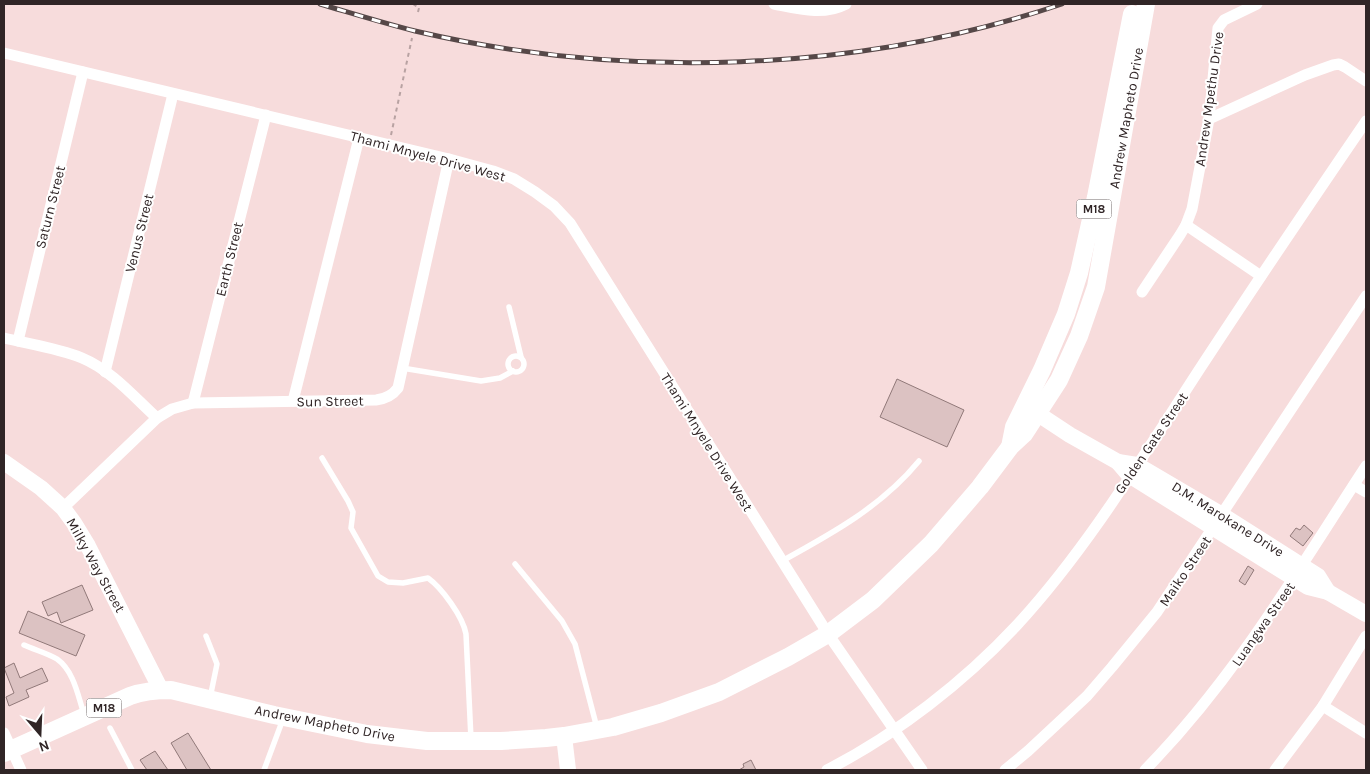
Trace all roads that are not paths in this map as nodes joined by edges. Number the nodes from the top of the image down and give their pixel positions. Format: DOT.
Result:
graph roads {
  1 [pos="774,4"];
  2 [pos="846,4"];
  3 [pos="1134,4"];
  4 [pos="1146,4"];
  5 [pos="1257,4"];
  6 [pos="4,53"];
  7 [pos="83,72"];
  8 [pos="1366,81"];
  9 [pos="174,94"];
  10 [pos="266,115"];
  11 [pos="1209,120"];
  12 [pos="1366,121"];
  13 [pos="359,138"];
  14 [pos="449,159"];
  15 [pos="1186,225"];
  16 [pos="1261,276"];
  17 [pos="1142,292"];
  18 [pos="1366,296"];
  19 [pos="509,307"];
  20 [pos="4,338"];
  21 [pos="18,341"];
  22 [pos="521,357"];
  23 [pos="402,368"];
  24 [pos="513,371"];
  25 [pos="106,372"];
  26 [pos="293,401"];
  27 [pos="193,404"];
  28 [pos="1031,410"];
  29 [pos="157,418"];
  30 [pos="322,458"];
  31 [pos="919,461"];
  32 [pos="4,462"];
  33 [pos="1366,466"];
  34 [pos="1133,470"];
  35 [pos="1354,485"];
  36 [pos="1366,492"];
  37 [pos="63,508"];
  38 [pos="1217,522"];
  39 [pos="782,561"];
  40 [pos="514,564"];
  41 [pos="1299,572"];
  42 [pos="1366,614"];
  43 [pos="828,634"];
  44 [pos="206,636"];
  45 [pos="1366,636"];
  46 [pos="24,645"];
  47 [pos="161,690"];
  48 [pos="210,699"];
  49 [pos="1323,706"];
  50 [pos="85,716"];
  51 [pos="284,717"];
  52 [pos="110,728"];
  53 [pos="598,730"];
  54 [pos="894,731"];
  55 [pos="1366,732"];
  56 [pos="4,733"];
  57 [pos="564,736"];
  58 [pos="471,741"];
  59 [pos="8,751"];
  60 [pos="22,770"];
  61 [pos="132,770"];
  62 [pos="264,770"];
  63 [pos="568,770"];
  64 [pos="827,770"];
  65 [pos="922,770"];
  66 [pos="1005,770"];
  67 [pos="1145,770"];
  68 [pos="1275,770"];
  1 -- 2 [label="street"];
  3 -- 28 [label="main road, Andrew Mapheto Drive / M18"];
  4 -- 28 [label="main road, Andrew Mapheto Drive / M18"];
  5 -- 11 [label="street, Andrew Mpethu Drive"];
  6 -- 7 [label="street, Thami Mnyele Drive West"];
  7 -- 9 [label="street, Thami Mnyele Drive West"];
  7 -- 21 [label="street, Saturn Street"];
  8 -- 11 [label="street"];
  9 -- 10 [label="street, Thami Mnyele Drive West"];
  9 -- 25 [label="street, Venus Street"];
  10 -- 13 [label="street, Thami Mnyele Drive West"];
  10 -- 27 [label="street, Earth Street"];
  11 -- 15 [label="street, Andrew Mpethu Drive"];
  12 -- 16 [label="street, Golden Gate Street"];
  13 -- 14 [label="street, Thami Mnyele Drive West"];
  13 -- 26 [label="street"];
  14 -- 23 [label="street, Sun Street"];
  14 -- 39 [label="street, Thami Mnyele Drive West"];
  15 -- 16 [label="street"];
  15 -- 17 [label="street, Andrew Mpethu Drive"];
  16 -- 34 [label="street, Golden Gate Street"];
  18 -- 38 [label="street, Maiko Street"];
  19 -- 22 [label="lane"];
  20 -- 21 [label="street"];
  21 -- 25 [label="street"];
  22 -- 24 [label="lane"];
  22 -- 24 [label="lane"];
  23 -- 24 [label="lane"];
  23 -- 26 [label="street, Sun Street"];
  25 -- 29 [label="street"];
  26 -- 27 [label="street, Sun Street"];
  27 -- 29 [label="street, Sun Street"];
  28 -- 34 [label="main road, D.M. Marokane Drive"];
  28 -- 43 [label="main road, Andrew Mapheto Drive"];
  29 -- 37 [label="street, Sun Street"];
  30 -- 58 [label="lane"];
  31 -- 39 [label="lane"];
  32 -- 37 [label="main road, Milky Way Street"];
  33 -- 35 [label="street, Luangwa Street"];
  34 -- 38 [label="main road, D.M. Marokane Drive"];
  34 -- 54 [label="street, Golden Gate Street"];
  35 -- 36 [label="street"];
  35 -- 41 [label="street, Luangwa Street"];
  37 -- 47 [label="main road, Milky Way Street"];
  38 -- 41 [label="main road, D.M. Marokane Drive"];
  38 -- 66 [label="street, Maiko Street"];
  39 -- 43 [label="street, Thami Mnyele Drive West"];
  40 -- 53 [label="lane"];
  41 -- 42 [label="main road, D.M. Marokane Drive"];
  41 -- 67 [label="street, Luangwa Street"];
  43 -- 53 [label="main road, Andrew Mapheto Drive"];
  43 -- 54 [label="street, Thami Mnyele Drive West"];
  44 -- 48 [label="lane"];
  45 -- 49 [label="street"];
  46 -- 50 [label="lane"];
  47 -- 48 [label="main road, Andrew Mapheto Drive / M18"];
  47 -- 50 [label="main road, Andrew Mapheto Drive / M18"];
  48 -- 51 [label="main road, Andrew Mapheto Drive"];
  49 -- 55 [label="street"];
  49 -- 68 [label="street"];
  50 -- 59 [label="main road, Andrew Mapheto Drive / M18"];
  51 -- 58 [label="main road, Andrew Mapheto Drive"];
  51 -- 62 [label="lane"];
  52 -- 61 [label="lane"];
  53 -- 57 [label="main road, Andrew Mapheto Drive"];
  54 -- 64 [label="street, Golden Gate Street"];
  54 -- 65 [label="street, Thami Mnyele Drive West"];
  56 -- 59 [label="street"];
  57 -- 58 [label="main road, Andrew Mapheto Drive"];
  57 -- 63 [label="main road"];
  59 -- 60 [label="street"];
}
